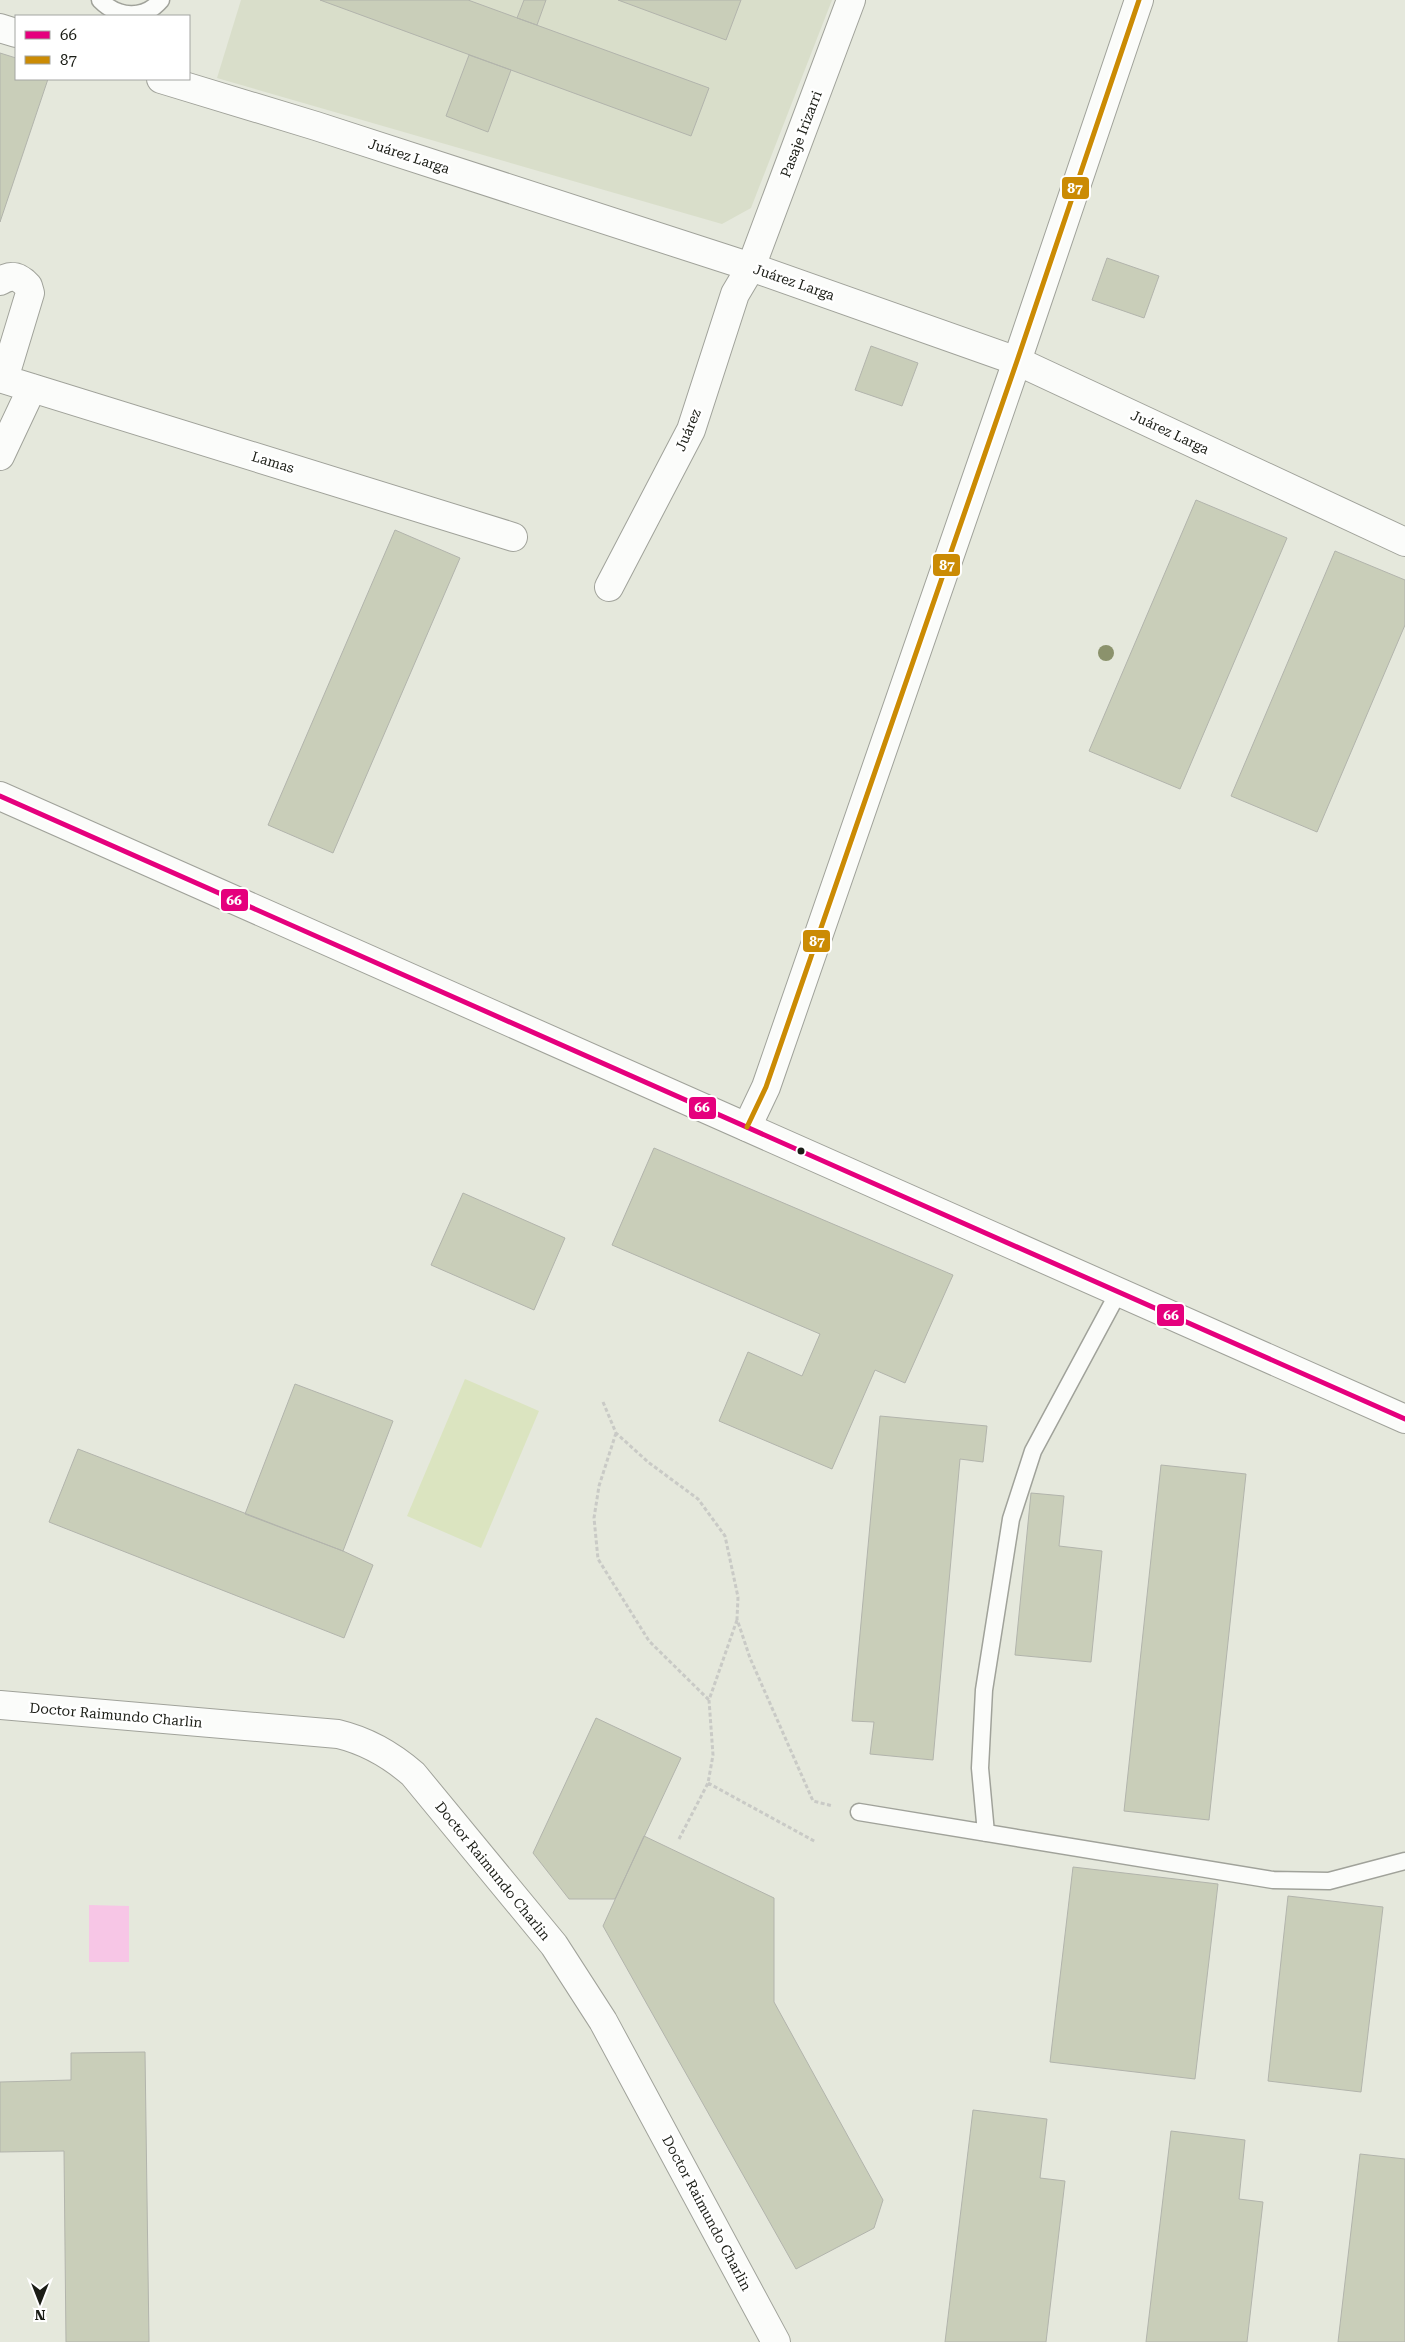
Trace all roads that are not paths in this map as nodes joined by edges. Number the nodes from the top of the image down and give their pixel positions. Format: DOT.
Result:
graph roads {
  1 [pos="100,0"];
  2 [pos="162,0"];
  3 [pos="851,0"];
  4 [pos="1139,0"];
  5 [pos="0,28"];
  6 [pos="15,33"];
  7 [pos="164,80"];
  8 [pos="751,267"];
  9 [pos="0,281"];
  10 [pos="1017,361"];
  11 [pos="2,378"];
  12 [pos="32,388"];
  13 [pos="0,456"];
  14 [pos="513,537"];
  15 [pos="1405,542"];
  16 [pos="609,587"];
  17 [pos="0,796"];
  18 [pos="747,1126"];
  19 [pos="1118,1293"];
  20 [pos="1405,1419"];
  21 [pos="0,1705"];
  22 [pos="858,1812"];
  23 [pos="986,1833"];
  24 [pos="1405,1862"];
  25 [pos="776,2342"];
  1 -- 2 [label="lane"];
  3 -- 8 [label="street, Pasaje Irizarri"];
  4 -- 10 [label="street"];
  5 -- 6 [label="street"];
  7 -- 8 [label="street, Juárez Larga"];
  8 -- 10 [label="street, Juárez Larga"];
  8 -- 16 [label="street, Juárez"];
  9 -- 11 [label="street, Lamas"];
  10 -- 15 [label="street, Juárez Larga"];
  10 -- 18 [label="street"];
  11 -- 12 [label="street, Lamas"];
  12 -- 13 [label="street"];
  12 -- 14 [label="street, Lamas"];
  17 -- 18 [label="street"];
  18 -- 19 [label="street"];
  19 -- 20 [label="street"];
  19 -- 23 [label="lane"];
  21 -- 25 [label="street, Doctor Raimundo Charlin"];
  22 -- 23 [label="lane"];
  23 -- 24 [label="lane"];
}
